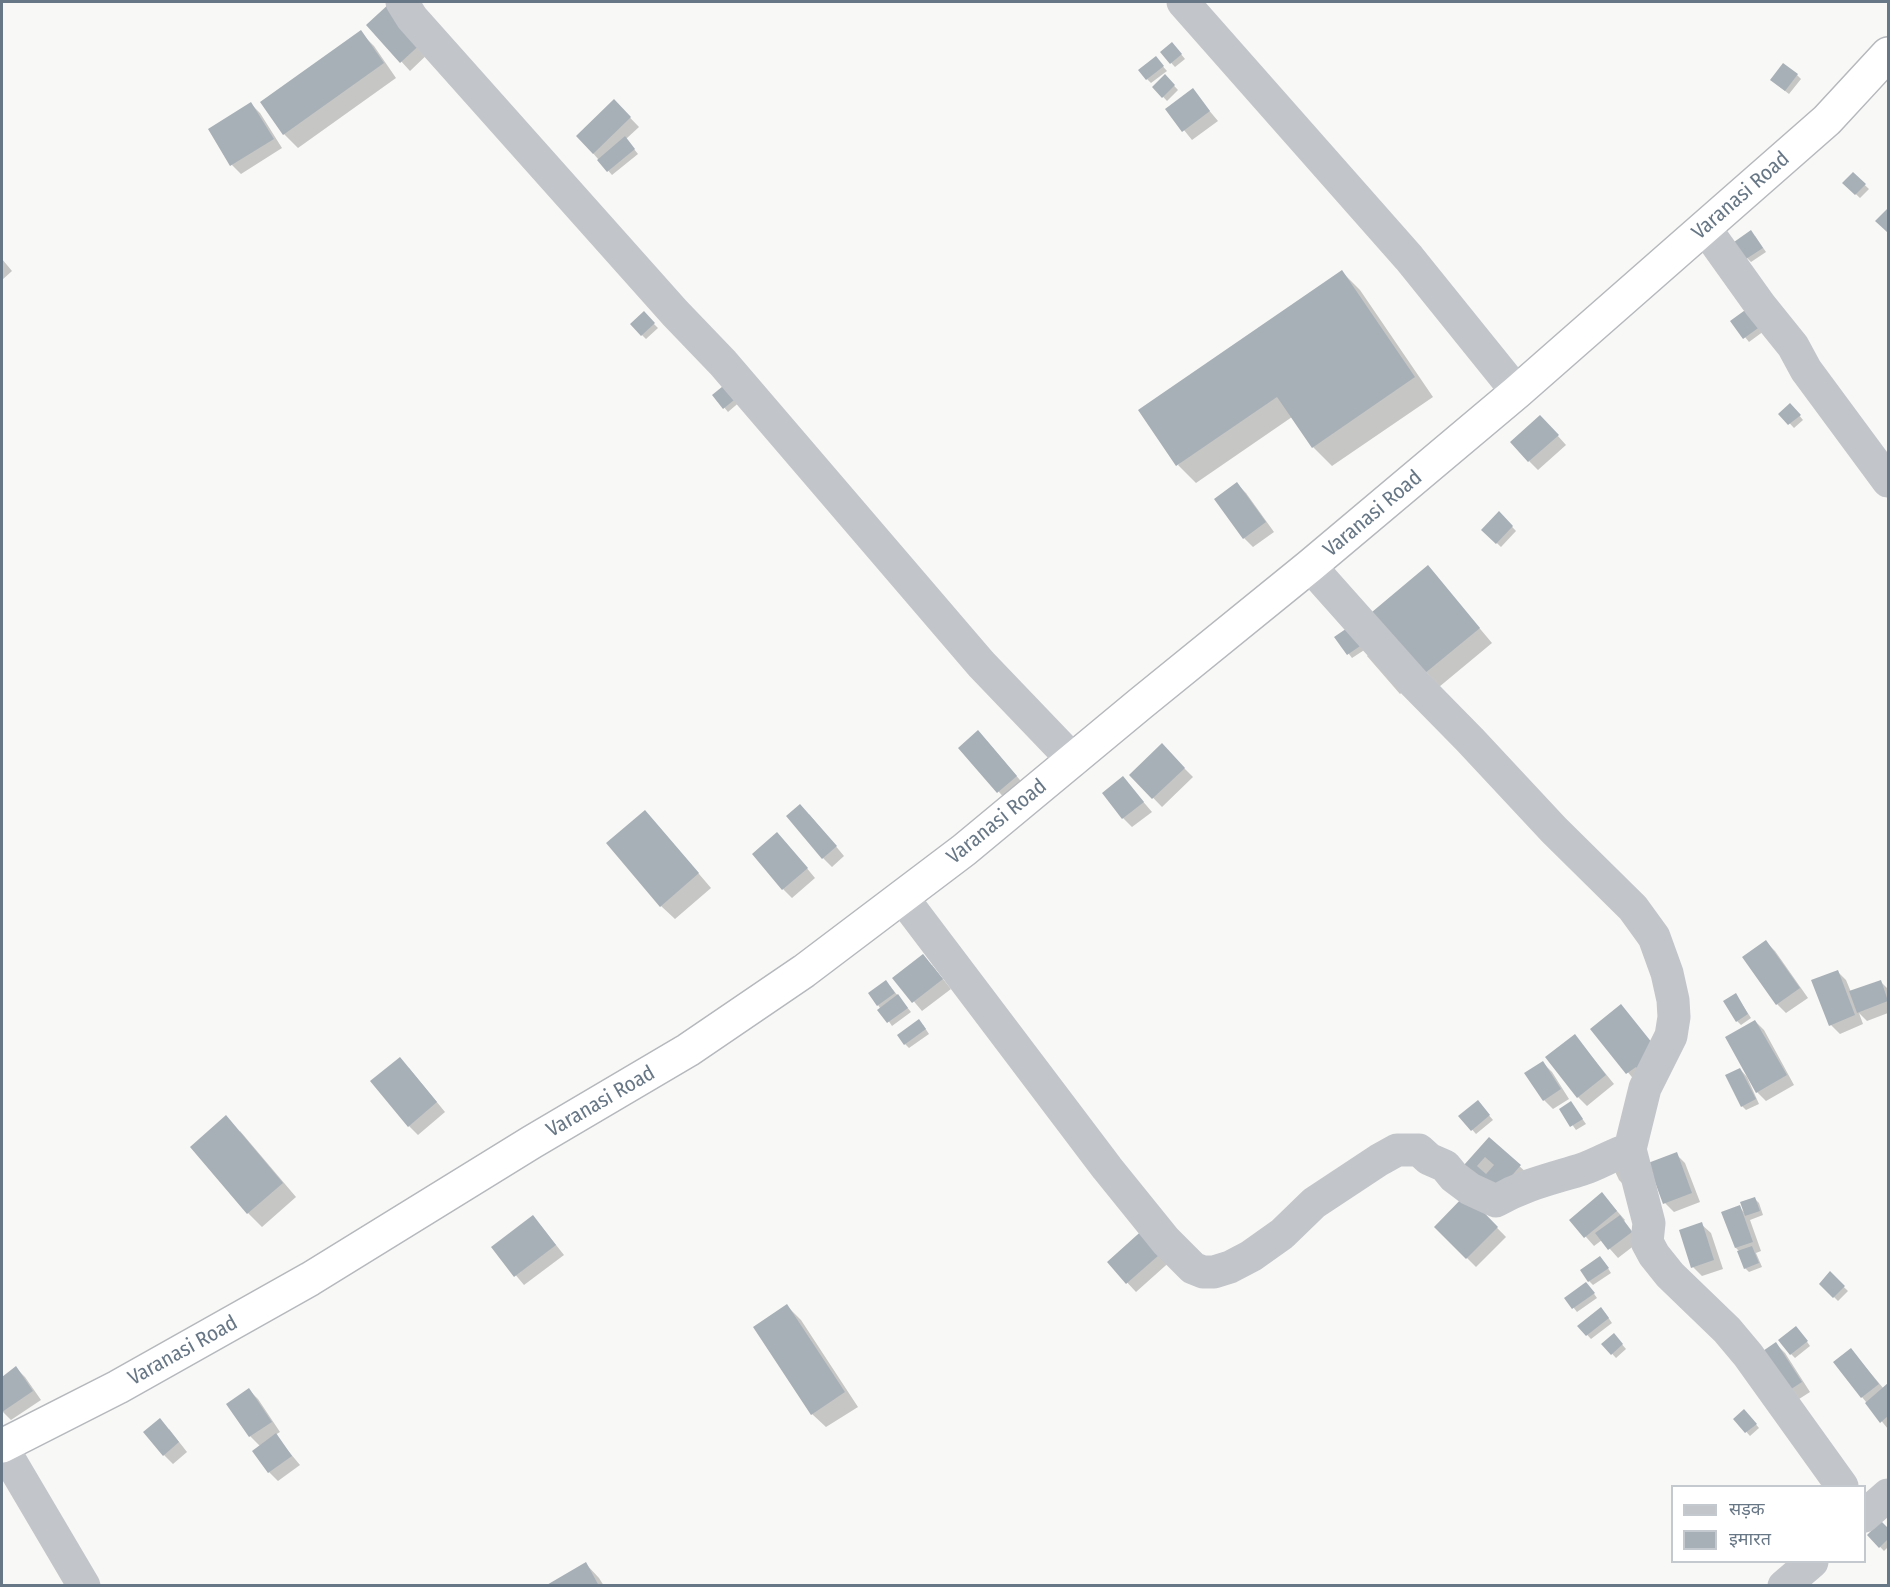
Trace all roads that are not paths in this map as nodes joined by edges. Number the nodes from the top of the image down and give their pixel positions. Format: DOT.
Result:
graph roads {
  1 [pos="402,2"];
  2 [pos="1184,2"];
  3 [pos="1888,54"];
  4 [pos="1705,228"];
  5 [pos="1517,392"];
  6 [pos="1888,481"];
  7 [pos="1310,566"];
  8 [pos="1073,760"];
  9 [pos="902,897"];
  10 [pos="1630,1149"];
  11 [pos="2,1446"];
  12 [pos="1841,1485"];
  13 [pos="1888,1496"];
  14 [pos="1866,1514"];
  15 [pos="1811,1563"];
  16 [pos="84,1586"];
  17 [pos="1784,1586"];
  1 -- 8 [label="street"];
  2 -- 5 [label="street"];
  3 -- 4 [label="highway, Varanasi Road"];
  4 -- 5 [label="highway, Varanasi Road"];
  4 -- 6 [label="street"];
  5 -- 7 [label="highway, Varanasi Road"];
  7 -- 8 [label="highway, Varanasi Road"];
  7 -- 10 [label="street"];
  8 -- 9 [label="highway, Varanasi Road"];
  9 -- 10 [label="street"];
  9 -- 11 [label="highway, Varanasi Road"];
  10 -- 12 [label="street"];
  11 -- 16 [label="street"];
  13 -- 14 [label="street"];
  15 -- 17 [label="street"];
}
